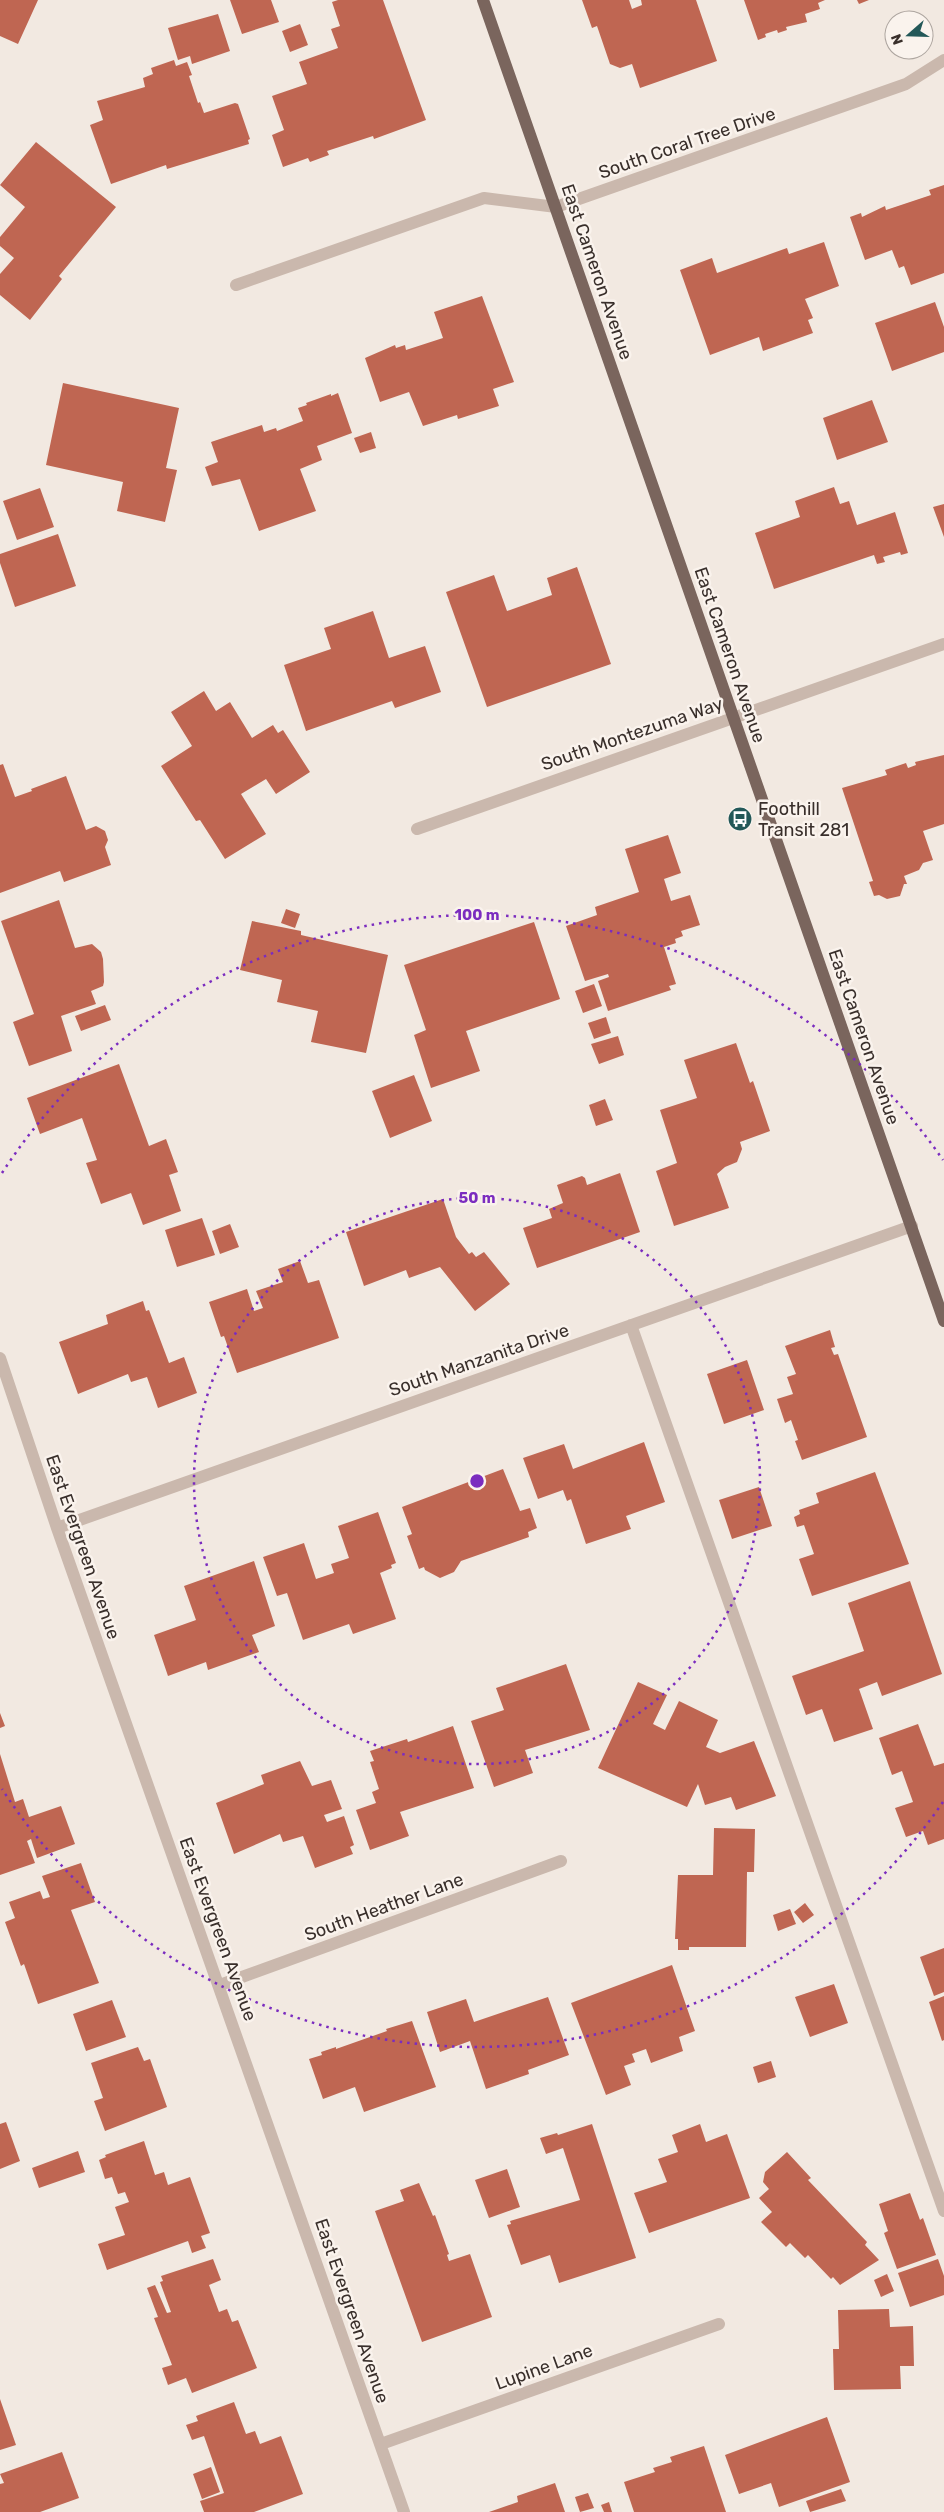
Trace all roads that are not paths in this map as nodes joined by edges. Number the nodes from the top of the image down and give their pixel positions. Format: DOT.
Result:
graph roads {
  1 [pos="483,0"];
  2 [pos="944,60"];
  3 [pos="556,208"];
  4 [pos="236,285"];
  5 [pos="944,644"];
  6 [pos="733,717"];
  7 [pos="418,829"];
  8 [pos="912,1226"];
  9 [pos="944,1321"];
  10 [pos="631,1325"];
  11 [pos="0,1358"];
  12 [pos="57,1528"];
  13 [pos="561,1861"];
  14 [pos="220,1985"];
  15 [pos="944,2211"];
  16 [pos="719,2324"];
  17 [pos="380,2444"];
  18 [pos="404,2512"];
  1 -- 3 [label="main road, East Cameron Avenue"];
  2 -- 3 [label="street, South Coral Tree Drive"];
  3 -- 4 [label="street, South Coral Tree Drive"];
  3 -- 6 [label="main road, East Cameron Avenue"];
  5 -- 6 [label="street, South Montezuma Way"];
  6 -- 7 [label="street, South Montezuma Way"];
  6 -- 8 [label="main road, East Cameron Avenue"];
  8 -- 9 [label="main road, East Cameron Avenue"];
  8 -- 10 [label="street, South Manzanita Drive"];
  10 -- 12 [label="street, South Manzanita Drive"];
  10 -- 15 [label="street"];
  11 -- 12 [label="street, East Evergreen Avenue"];
  12 -- 14 [label="street, East Evergreen Avenue"];
  13 -- 14 [label="street, South Heather Lane"];
  14 -- 17 [label="street, East Evergreen Avenue"];
  16 -- 17 [label="street, Lupine Lane"];
  17 -- 18 [label="street, East Evergreen Avenue"];
}
